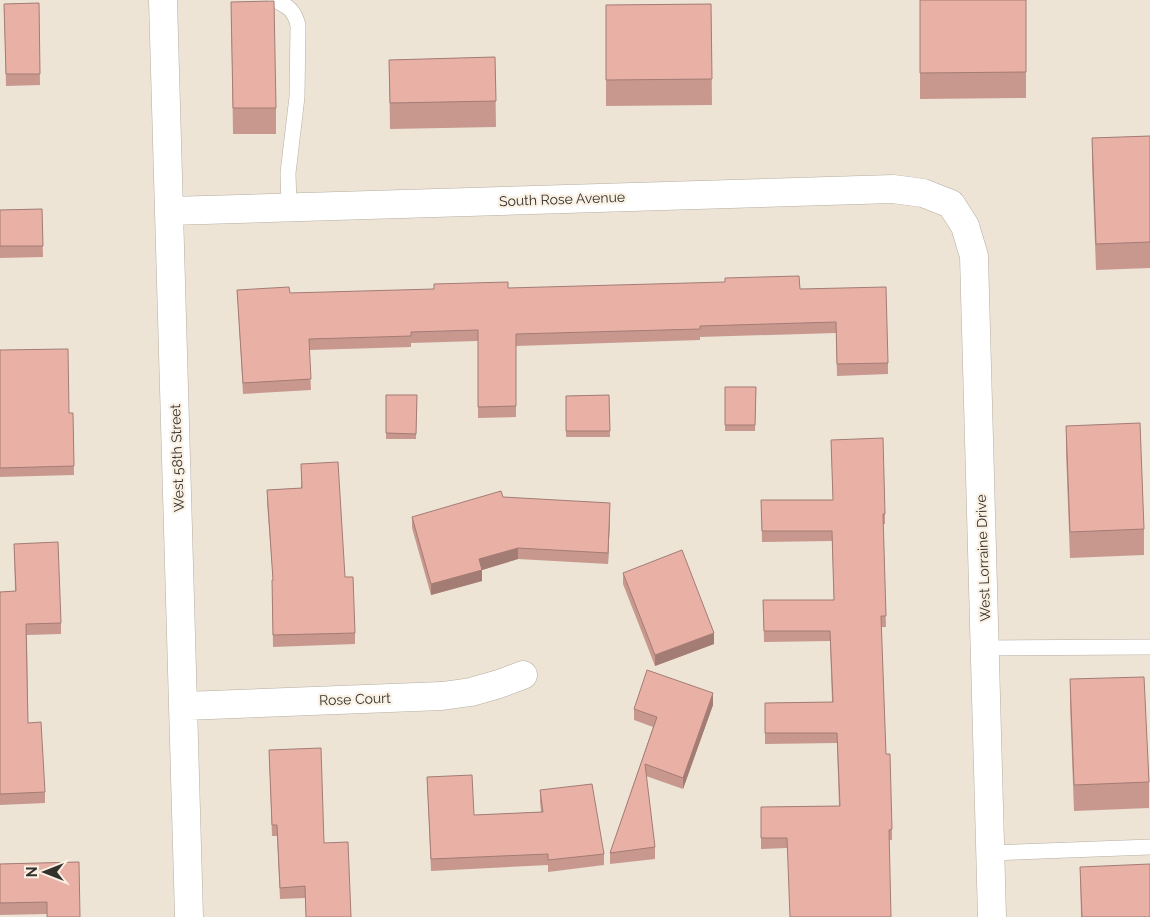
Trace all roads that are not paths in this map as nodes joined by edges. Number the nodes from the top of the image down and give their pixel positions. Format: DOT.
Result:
graph roads {
  1 [pos="163,0"];
  2 [pos="275,0"];
  3 [pos="951,204"];
  4 [pos="289,208"];
  5 [pos="170,211"];
  6 [pos="1150,647"];
  7 [pos="986,648"];
  8 [pos="523,675"];
  9 [pos="184,706"];
  10 [pos="1150,847"];
  11 [pos="991,854"];
  12 [pos="189,917"];
  13 [pos="992,917"];
  1 -- 5 [label="street, West 58th Street"];
  2 -- 4 [label="lane"];
  3 -- 4 [label="street, South Rose Avenue"];
  3 -- 7 [label="street, West Lorraine Drive"];
  4 -- 5 [label="street, South Rose Avenue"];
  5 -- 9 [label="street, West 58th Street"];
  6 -- 7 [label="lane"];
  7 -- 11 [label="street, West Lorraine Drive"];
  8 -- 9 [label="street, Rose Court"];
  9 -- 12 [label="street, West 58th Street"];
  10 -- 11 [label="lane"];
  11 -- 13 [label="street, West Lorraine Drive"];
}
